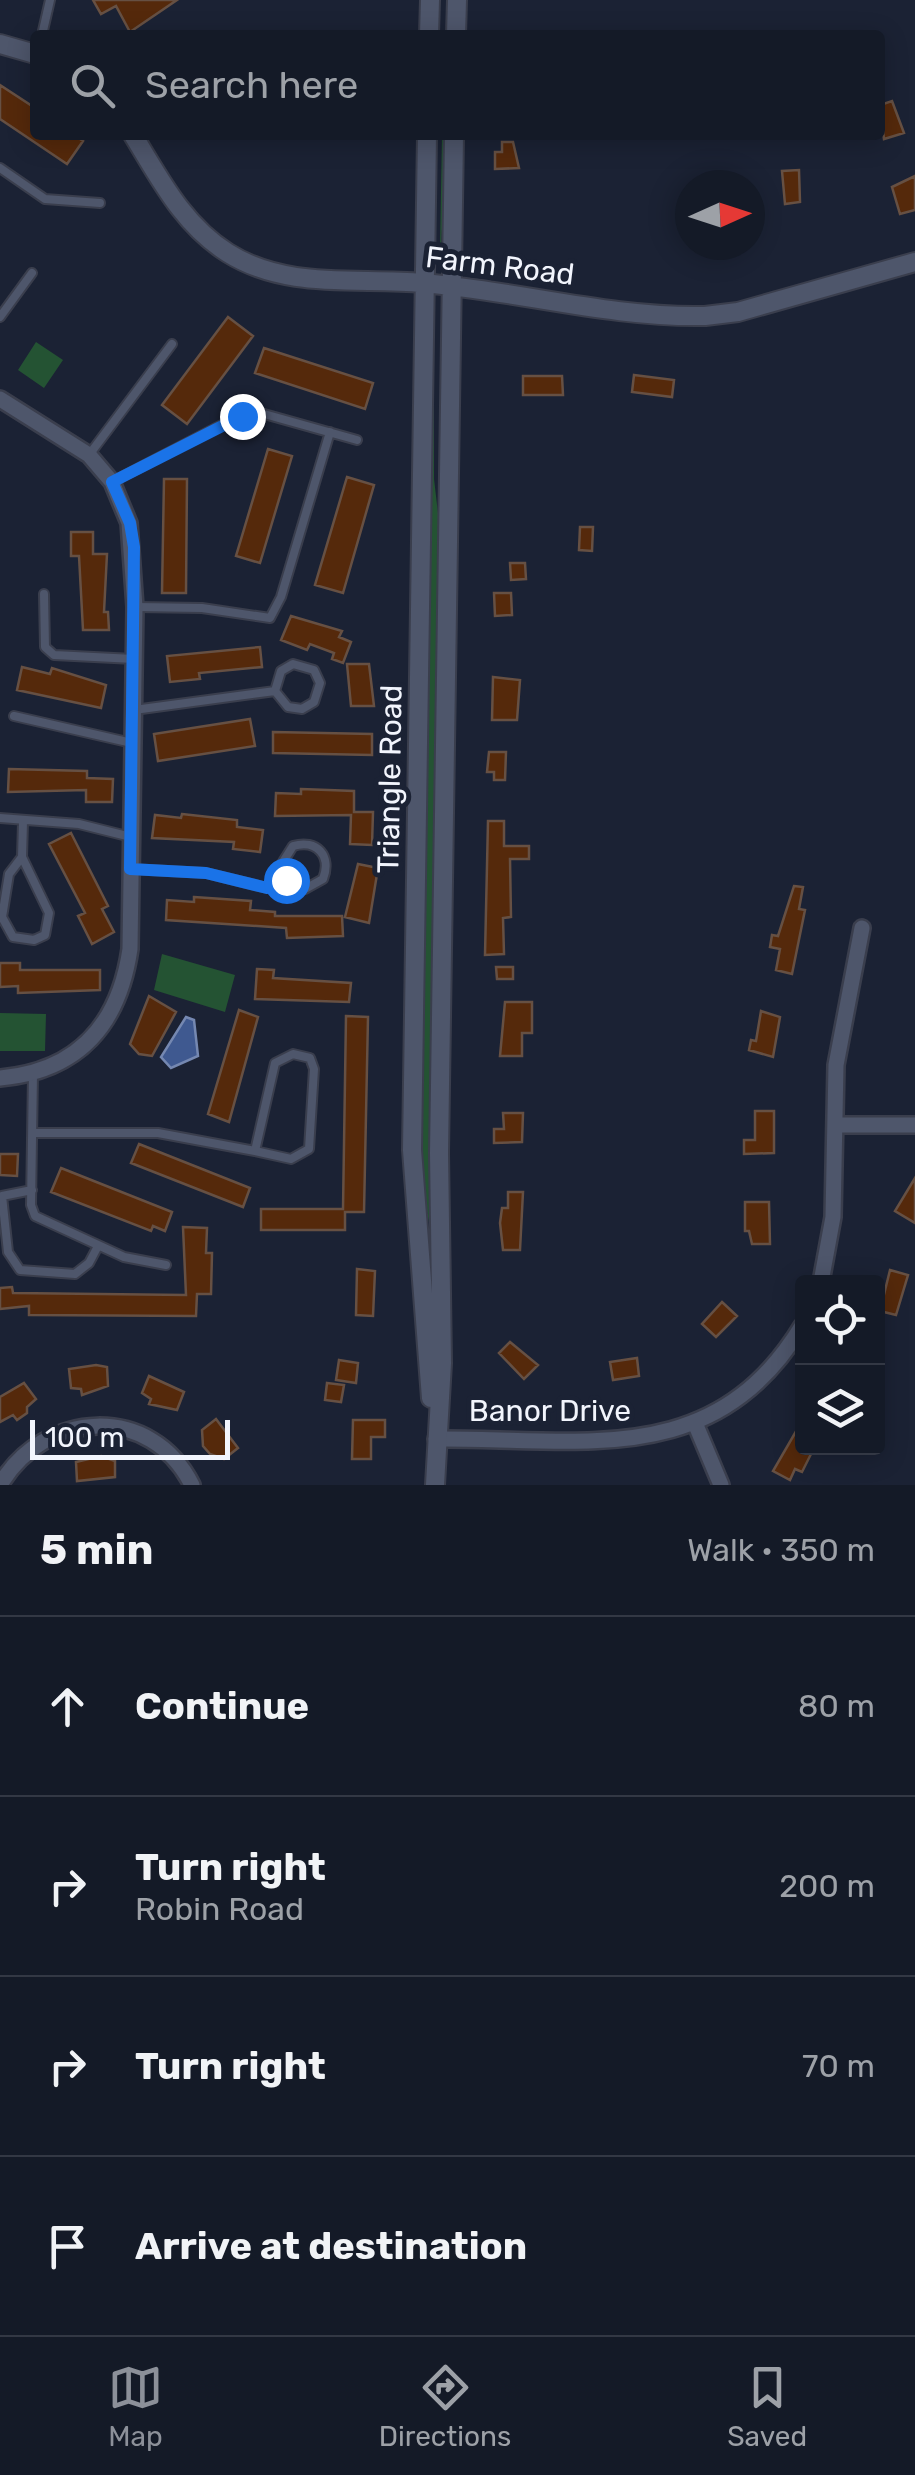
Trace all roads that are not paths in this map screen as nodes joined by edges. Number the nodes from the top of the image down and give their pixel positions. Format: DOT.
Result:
graph roads {
  1 [pos="50,0"];
  2 [pos="430,0"];
  3 [pos="456,0"];
  4 [pos="43,30"];
  5 [pos="429,30"];
  6 [pos="456,30"];
  7 [pos="0,44"];
  8 [pos="30,52"];
  9 [pos="136,140"];
  10 [pos="427,140"];
  11 [pos="454,140"];
  12 [pos="0,168"];
  13 [pos="100,202"];
  14 [pos="915,262"];
  15 [pos="32,273"];
  16 [pos="424,283"];
  17 [pos="451,287"];
  18 [pos="0,317"];
  19 [pos="172,344"];
  20 [pos="0,399"];
  21 [pos="330,432"];
  22 [pos="357,440"];
  23 [pos="89,454"];
  24 [pos="112,482"];
  25 [pos="44,594"];
  26 [pos="135,608"];
  27 [pos="134,659"];
  28 [pos="275,691"];
  29 [pos="133,710"];
  30 [pos="14,716"];
  31 [pos="133,744"];
  32 [pos="0,818"];
  33 [pos="24,822"];
  34 [pos="131,837"];
  35 [pos="22,857"];
  36 [pos="130,869"];
  37 [pos="286,880"];
  38 [pos="862,928"];
  39 [pos="33,1073"];
  40 [pos="0,1078"];
  41 [pos="835,1125"];
  42 [pos="915,1125"];
  43 [pos="34,1133"];
  44 [pos="255,1151"];
  45 [pos="32,1190"];
  46 [pos="98,1246"];
  47 [pos="166,1265"];
  48 [pos="821,1275"];
  49 [pos="795,1335"];
  50 [pos="696,1423"];
  51 [pos="436,1431"];
  52 [pos="0,1485"];
  53 [pos="192,1485"];
  54 [pos="435,1485"];
  55 [pos="720,1485"];
  1 -- 4 [label="lane"];
  2 -- 5 [label="street"];
  3 -- 6 [label="street"];
  7 -- 8 [label="street"];
  9 -- 16 [label="street, Farm Road"];
  10 -- 16 [label="street, Triangle Road"];
  11 -- 17 [label="street, Triangle Road"];
  12 -- 13 [label="lane"];
  14 -- 17 [label="street, Farm Road"];
  15 -- 18 [label="lane"];
  16 -- 17 [label="street, Farm Road"];
  16 -- 51 [label="street, Triangle Road"];
  17 -- 51 [label="street, Triangle Road"];
  19 -- 23 [label="lane"];
  20 -- 23 [label="street"];
  21 -- 22 [label="lane"];
  21 -- 24 [label="lane"];
  21 -- 26 [label="lane"];
  23 -- 24 [label="street"];
  24 -- 26 [label="street"];
  25 -- 27 [label="lane"];
  26 -- 27 [label="street"];
  27 -- 29 [label="street"];
  28 -- 28 [label="lane"];
  28 -- 29 [label="lane"];
  29 -- 31 [label="street"];
  30 -- 31 [label="lane"];
  31 -- 34 [label="street"];
  32 -- 33 [label="lane"];
  33 -- 34 [label="lane"];
  33 -- 35 [label="lane"];
  34 -- 36 [label="street"];
  35 -- 35 [label="lane"];
  36 -- 37 [label="lane"];
  36 -- 39 [label="street"];
  37 -- 37 [label="lane"];
  38 -- 41 [label="street"];
  39 -- 40 [label="street"];
  39 -- 43 [label="lane"];
  41 -- 42 [label="street"];
  41 -- 48 [label="street"];
  43 -- 44 [label="lane"];
  43 -- 45 [label="lane"];
  44 -- 44 [label="lane"];
  45 -- 46 [label="lane"];
  45 -- 46 [label="lane"];
  46 -- 47 [label="lane"];
  49 -- 50 [label="street, Banor Drive"];
  50 -- 51 [label="street, Banor Drive"];
  50 -- 55 [label="street"];
  51 -- 54 [label="street, Triangle Road"];
  52 -- 53 [label="street"];
}
